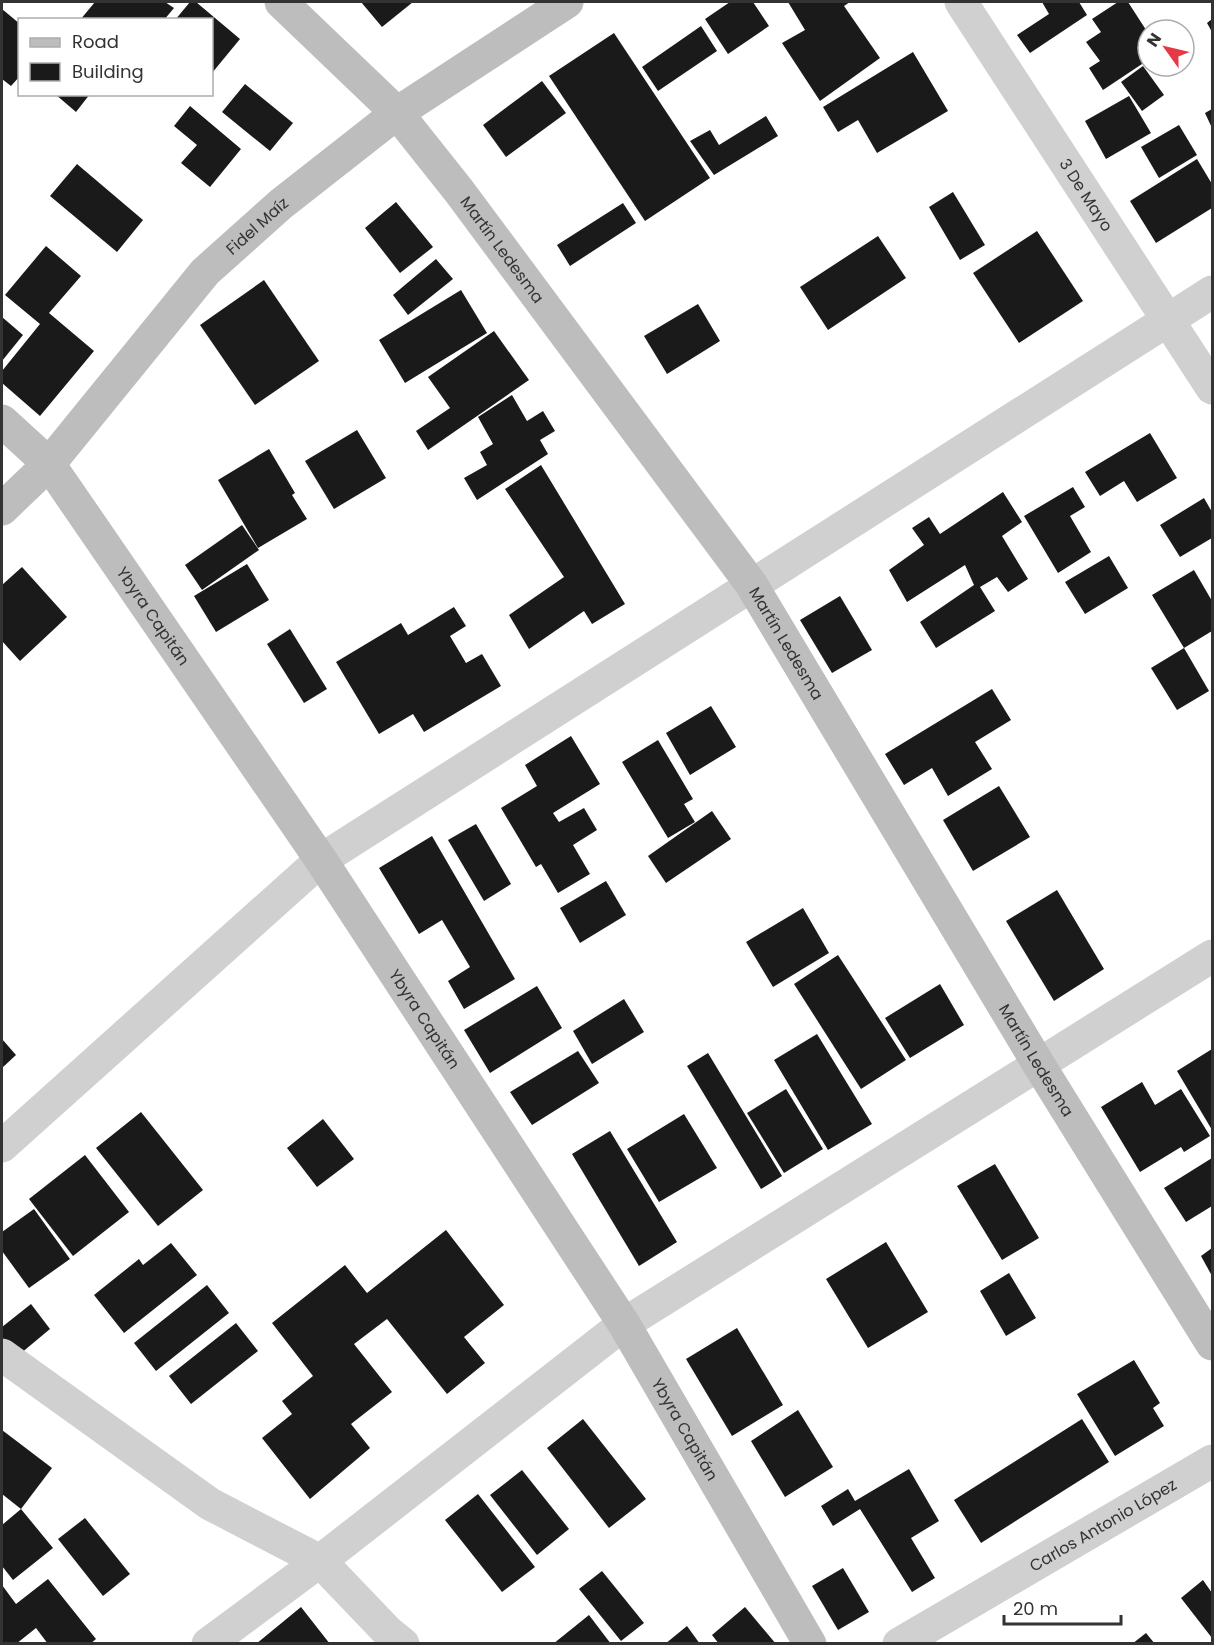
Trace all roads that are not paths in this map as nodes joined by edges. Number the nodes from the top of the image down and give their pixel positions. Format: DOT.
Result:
graph roads {
  1 [pos="281,2"];
  2 [pos="567,2"];
  3 [pos="961,2"];
  4 [pos="397,113"];
  5 [pos="1212,292"];
  6 [pos="1169,318"];
  7 [pos="1212,388"];
  8 [pos="2,421"];
  9 [pos="49,464"];
  10 [pos="2,509"];
  11 [pos="751,584"];
  12 [pos="321,860"];
  13 [pos="1212,956"];
  14 [pos="1039,1065"];
  15 [pos="2,1146"];
  16 [pos="624,1324"];
  17 [pos="1212,1344"];
  18 [pos="2,1355"];
  19 [pos="1212,1461"];
  20 [pos="320,1561"];
  21 [pos="208,1644"];
  22 [pos="403,1644"];
  23 [pos="810,1644"];
  24 [pos="899,1644"];
  1 -- 4 [label="street, Martín Ledesma"];
  2 -- 4 [label="street, Fidel Maíz"];
  3 -- 6 [label="street, 3 De Mayo"];
  4 -- 9 [label="street, Fidel Maíz"];
  4 -- 11 [label="street, Martín Ledesma"];
  5 -- 6 [label="street"];
  6 -- 7 [label="street, 3 De Mayo"];
  6 -- 11 [label="street"];
  8 -- 9 [label="street, Ybyra Capitán"];
  9 -- 10 [label="street, Fidel Maíz"];
  9 -- 12 [label="street, Ybyra Capitán"];
  11 -- 12 [label="street"];
  11 -- 14 [label="street, Martín Ledesma"];
  12 -- 15 [label="street"];
  12 -- 16 [label="street, Ybyra Capitán"];
  13 -- 14 [label="street"];
  14 -- 16 [label="street"];
  14 -- 17 [label="street, Martín Ledesma"];
  16 -- 20 [label="street"];
  16 -- 23 [label="street, Ybyra Capitán"];
  18 -- 20 [label="street"];
  19 -- 24 [label="street, Carlos Antonio López"];
  20 -- 21 [label="street"];
  20 -- 22 [label="street"];
}
